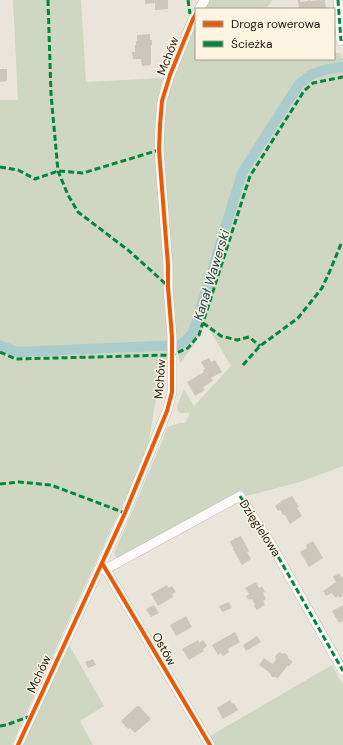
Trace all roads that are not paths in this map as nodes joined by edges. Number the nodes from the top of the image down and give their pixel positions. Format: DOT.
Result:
graph roads {
  1 [pos="338,0"];
  2 [pos="195,16"];
  3 [pos="341,41"];
  4 [pos="104,566"];
  5 [pos="343,671"];
  6 [pos="18,745"];
  7 [pos="210,745"];
  1 -- 3 [label="street"];
  2 -- 4 [label="street, Mchów"];
  4 -- 5 [label="street, Dzięgielowa"];
  4 -- 6 [label="street, Mchów"];
  4 -- 7 [label="street, Ostów"];
}
